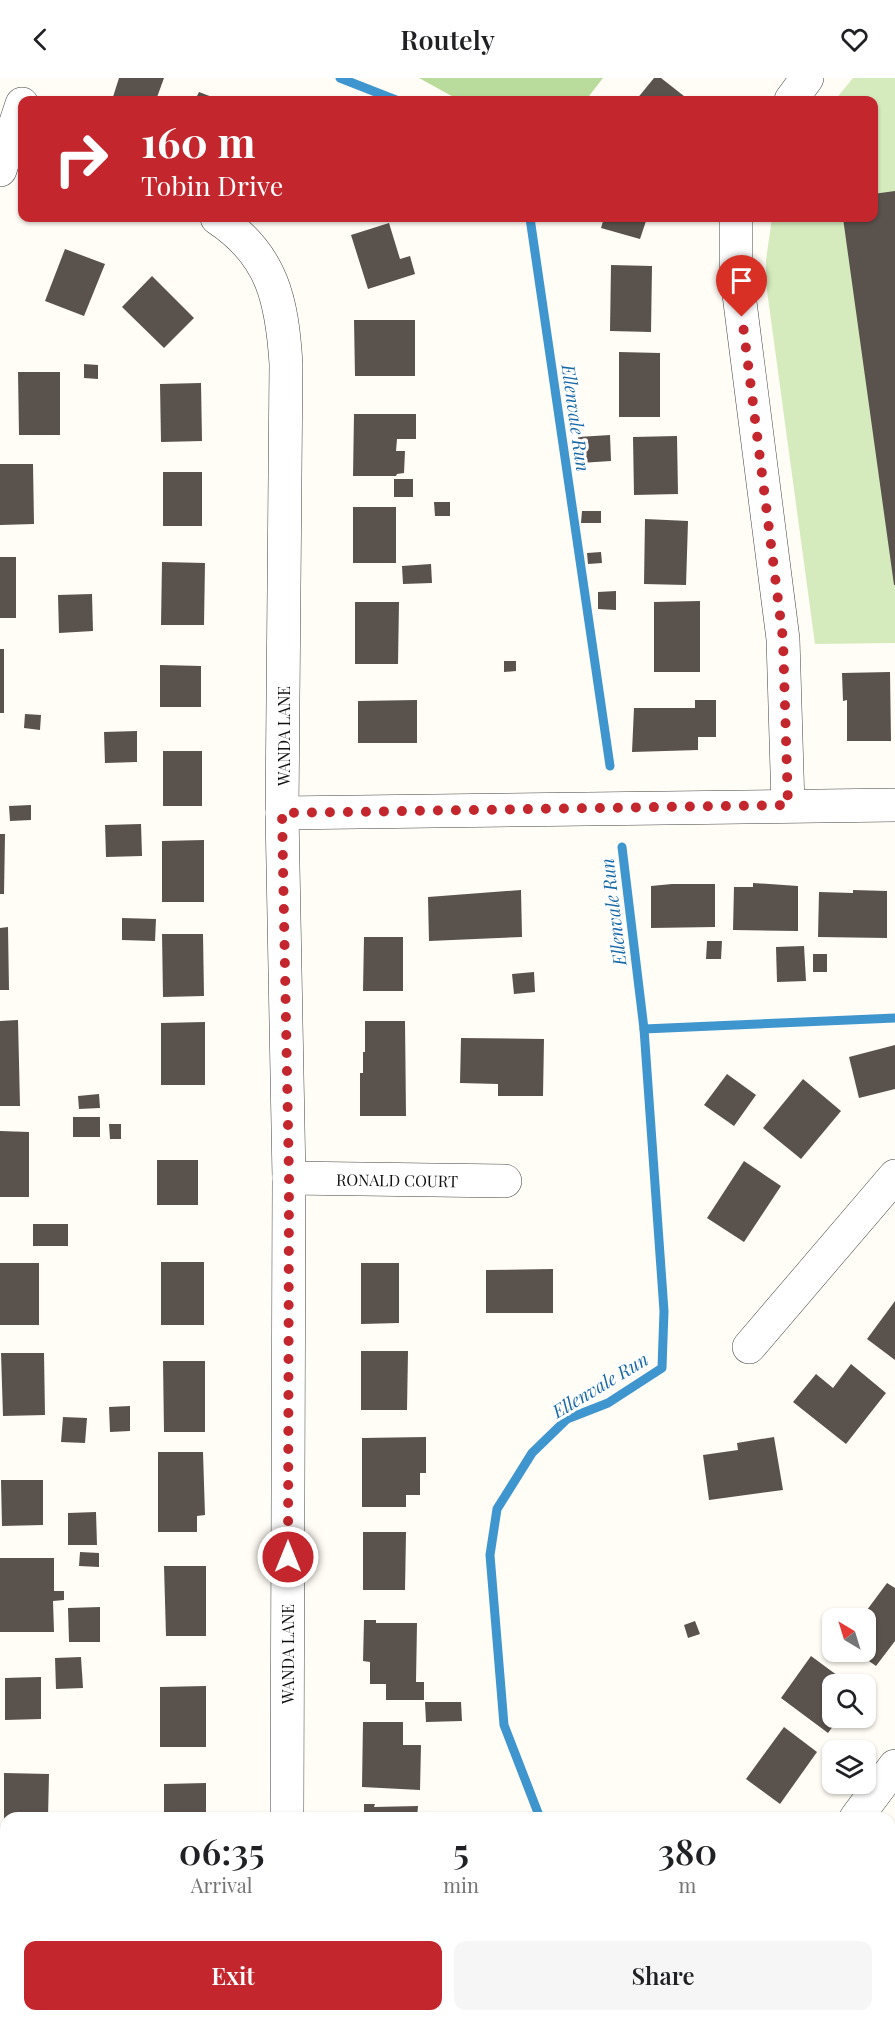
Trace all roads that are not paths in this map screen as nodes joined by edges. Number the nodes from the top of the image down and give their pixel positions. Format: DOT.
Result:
graph roads {
  1 [pos="32,78"];
  2 [pos="807,78"];
  3 [pos="25,96"];
  4 [pos="794,96"];
  5 [pos="18,123"];
  6 [pos="11,152"];
  7 [pos="224,222"];
  8 [pos="736,222"];
  9 [pos="788,805"];
  10 [pos="895,805"];
  11 [pos="282,813"];
  12 [pos="895,1176"];
  13 [pos="289,1178"];
  14 [pos="505,1180"];
  15 [pos="749,1347"];
  16 [pos="895,1766"];
  17 [pos="287,1812"];
  18 [pos="860,1812"];
  1 -- 3 [label="street"];
  2 -- 4 [label="street"];
  5 -- 6 [label="street"];
  7 -- 11 [label="street, WANDA LANE"];
  8 -- 9 [label="street"];
  9 -- 10 [label="street"];
  9 -- 11 [label="street"];
  11 -- 13 [label="street, WANDA LANE"];
  12 -- 15 [label="street"];
  13 -- 14 [label="street, RONALD COURT"];
  13 -- 17 [label="street, WANDA LANE"];
  16 -- 18 [label="street"];
}
